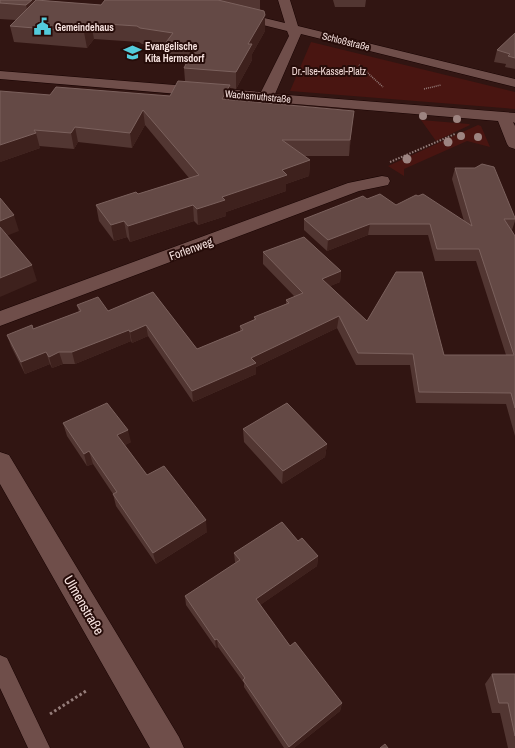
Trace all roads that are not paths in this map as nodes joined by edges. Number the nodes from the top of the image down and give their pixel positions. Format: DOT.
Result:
graph roads {
  1 [pos="176,0"];
  2 [pos="284,0"];
  3 [pos="293,28"];
  4 [pos="0,75"];
  5 [pos="515,83"];
  6 [pos="266,97"];
  7 [pos="509,118"];
  8 [pos="515,144"];
  9 [pos="383,173"];
  10 [pos="0,319"];
  11 [pos="0,462"];
  12 [pos="0,665"];
  13 [pos="40,748"];
  14 [pos="168,748"];
  1 -- 3 [label="street, Schloßstraße"];
  2 -- 3 [label="street"];
  3 -- 5 [label="street, Schloßstraße"];
  3 -- 6 [label="street"];
  4 -- 6 [label="street, Wachsmuthstraße"];
  6 -- 7 [label="street, Wachsmuthstraße"];
  7 -- 8 [label="street"];
  9 -- 10 [label="street, Forlenweg"];
  11 -- 14 [label="street, Ulmenstraße"];
  12 -- 13 [label="lane"];
}
